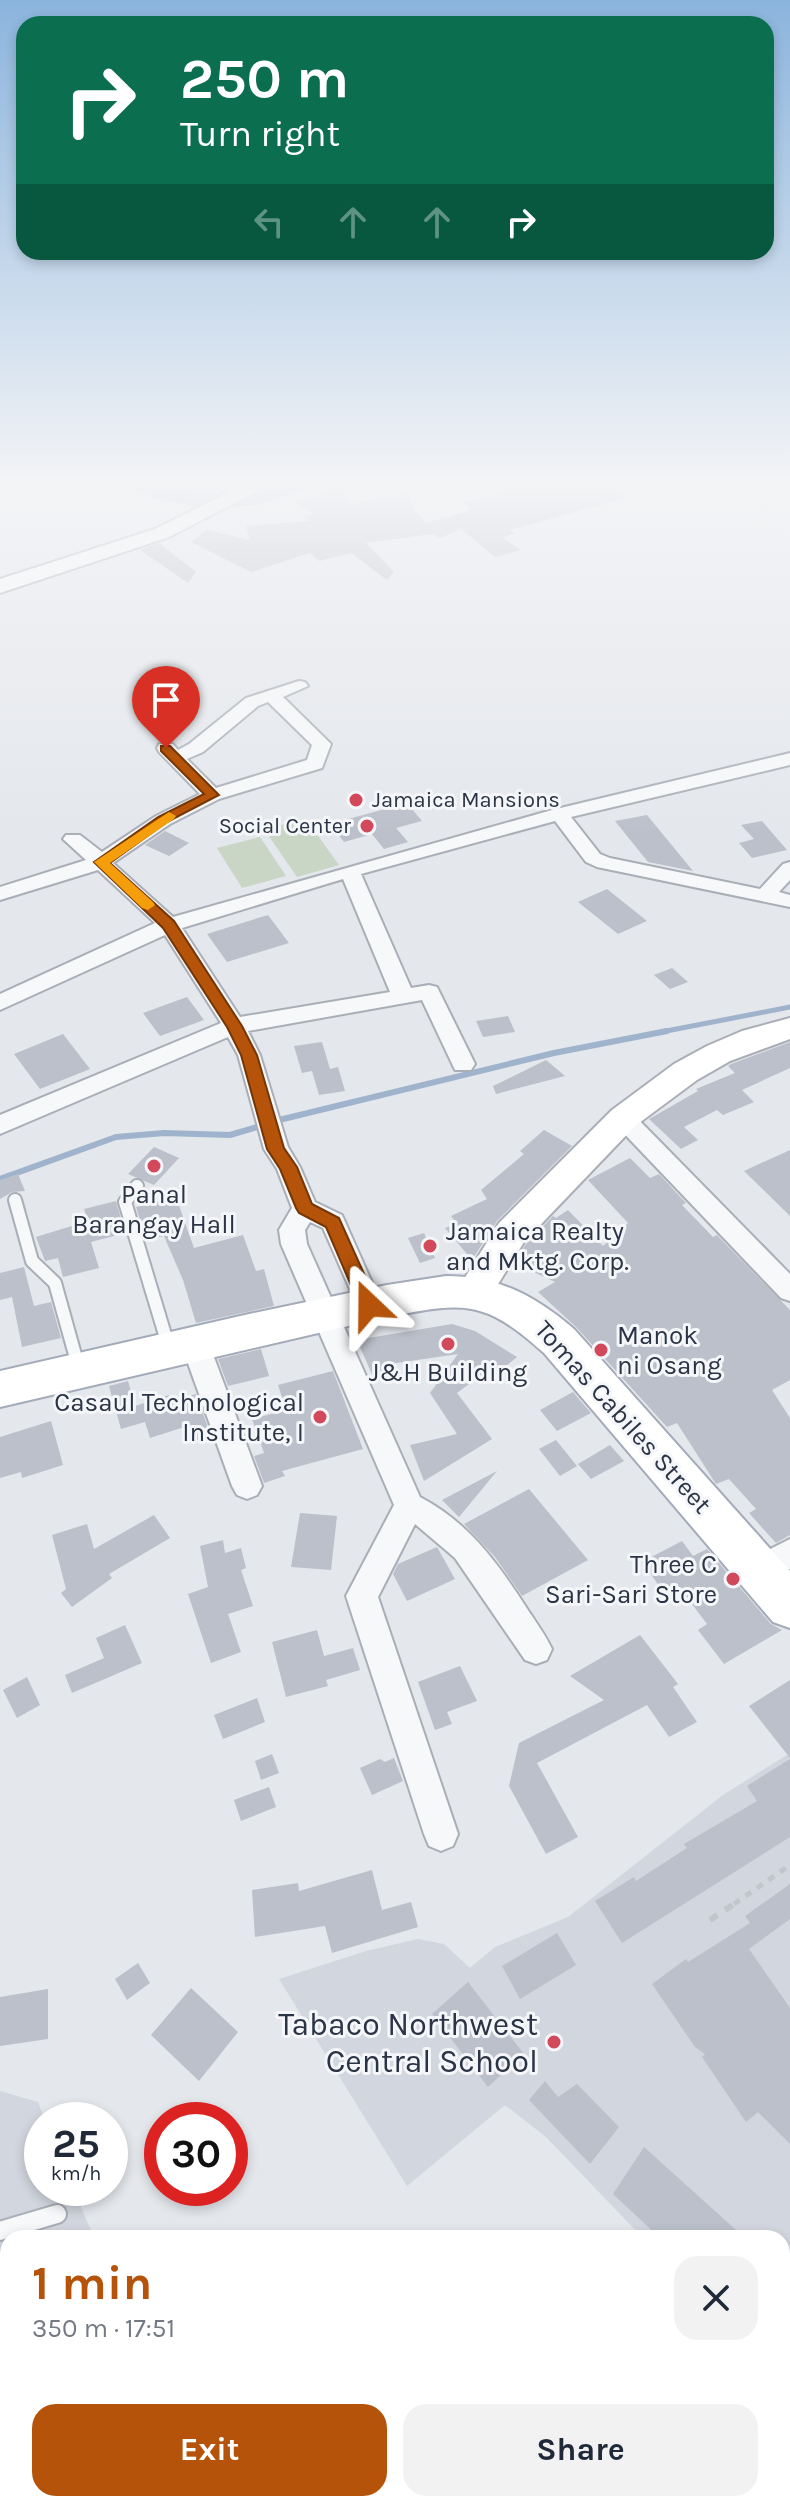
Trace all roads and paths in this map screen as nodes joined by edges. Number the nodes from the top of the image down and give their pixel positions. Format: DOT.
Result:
graph roads {
  1 [pos="299,686"];
  2 [pos="271,695"];
  3 [pos="790,759"];
  4 [pos="212,795"];
  5 [pos="559,814"];
  6 [pos="73,839"];
  7 [pos="101,862"];
  8 [pos="790,868"];
  9 [pos="350,871"];
  10 [pos="0,894"];
  11 [pos="764,896"];
  12 [pos="790,901"];
  13 [pos="169,925"];
  14 [pos="403,996"];
  15 [pos="0,1003"];
  16 [pos="234,1026"];
  17 [pos="789,1029"];
  18 [pos="463,1064"];
  19 [pos="622,1117"];
  20 [pos="0,1125"];
  21 [pos="137,1186"];
  22 [pos="15,1200"];
  23 [pos="305,1208"];
  24 [pos="790,1291"];
  25 [pos="474,1292"];
  26 [pos="369,1305"];
  27 [pos="323,1315"];
  28 [pos="182,1345"];
  29 [pos="79,1369"];
  30 [pos="0,1389"];
  31 [pos="247,1486"];
  32 [pos="409,1506"];
  33 [pos="775,1562"];
  34 [pos="790,1606"];
  35 [pos="536,1649"];
  36 [pos="441,1834"];
  37 [pos="790,1865"];
  38 [pos="710,1920"];
  39 [pos="57,2214"];
  40 [pos="3,2230"];
  1 -- 2 [label="street"];
  2 -- 4 [label="street"];
  2 -- 4 [label="street"];
  3 -- 5 [label="street"];
  4 -- 7 [label="street"];
  5 -- 9 [label="street"];
  5 -- 11 [label="street"];
  6 -- 7 [label="street"];
  7 -- 10 [label="street"];
  7 -- 13 [label="street"];
  8 -- 11 [label="street"];
  9 -- 13 [label="street"];
  9 -- 14 [label="street"];
  11 -- 12 [label="street"];
  13 -- 15 [label="street"];
  13 -- 16 [label="street"];
  14 -- 16 [label="street"];
  14 -- 18 [label="street"];
  16 -- 20 [label="street"];
  16 -- 23 [label="street"];
  17 -- 19 [label="street"];
  19 -- 24 [label="street"];
  19 -- 25 [label="street"];
  21 -- 28 [label="lane"];
  22 -- 29 [label="lane"];
  23 -- 26 [label="street"];
  23 -- 27 [label="street"];
  25 -- 26 [label="main road, Tomas Cabiles Street"];
  25 -- 33 [label="main road, Tomas Cabiles Street"];
  26 -- 27 [label="main road, Tomas Cabiles Street"];
  27 -- 28 [label="main road, Tomas Cabiles Street"];
  27 -- 32 [label="street"];
  28 -- 29 [label="main road, Tomas Cabiles Street"];
  28 -- 31 [label="street"];
  29 -- 30 [label="main road, Tomas Cabiles Street"];
  32 -- 35 [label="street"];
  32 -- 36 [label="street"];
  33 -- 34 [label="main road, Tomas Cabiles Street"];
  37 -- 38 [label="path"];
  39 -- 40 [label="lane"];
}
